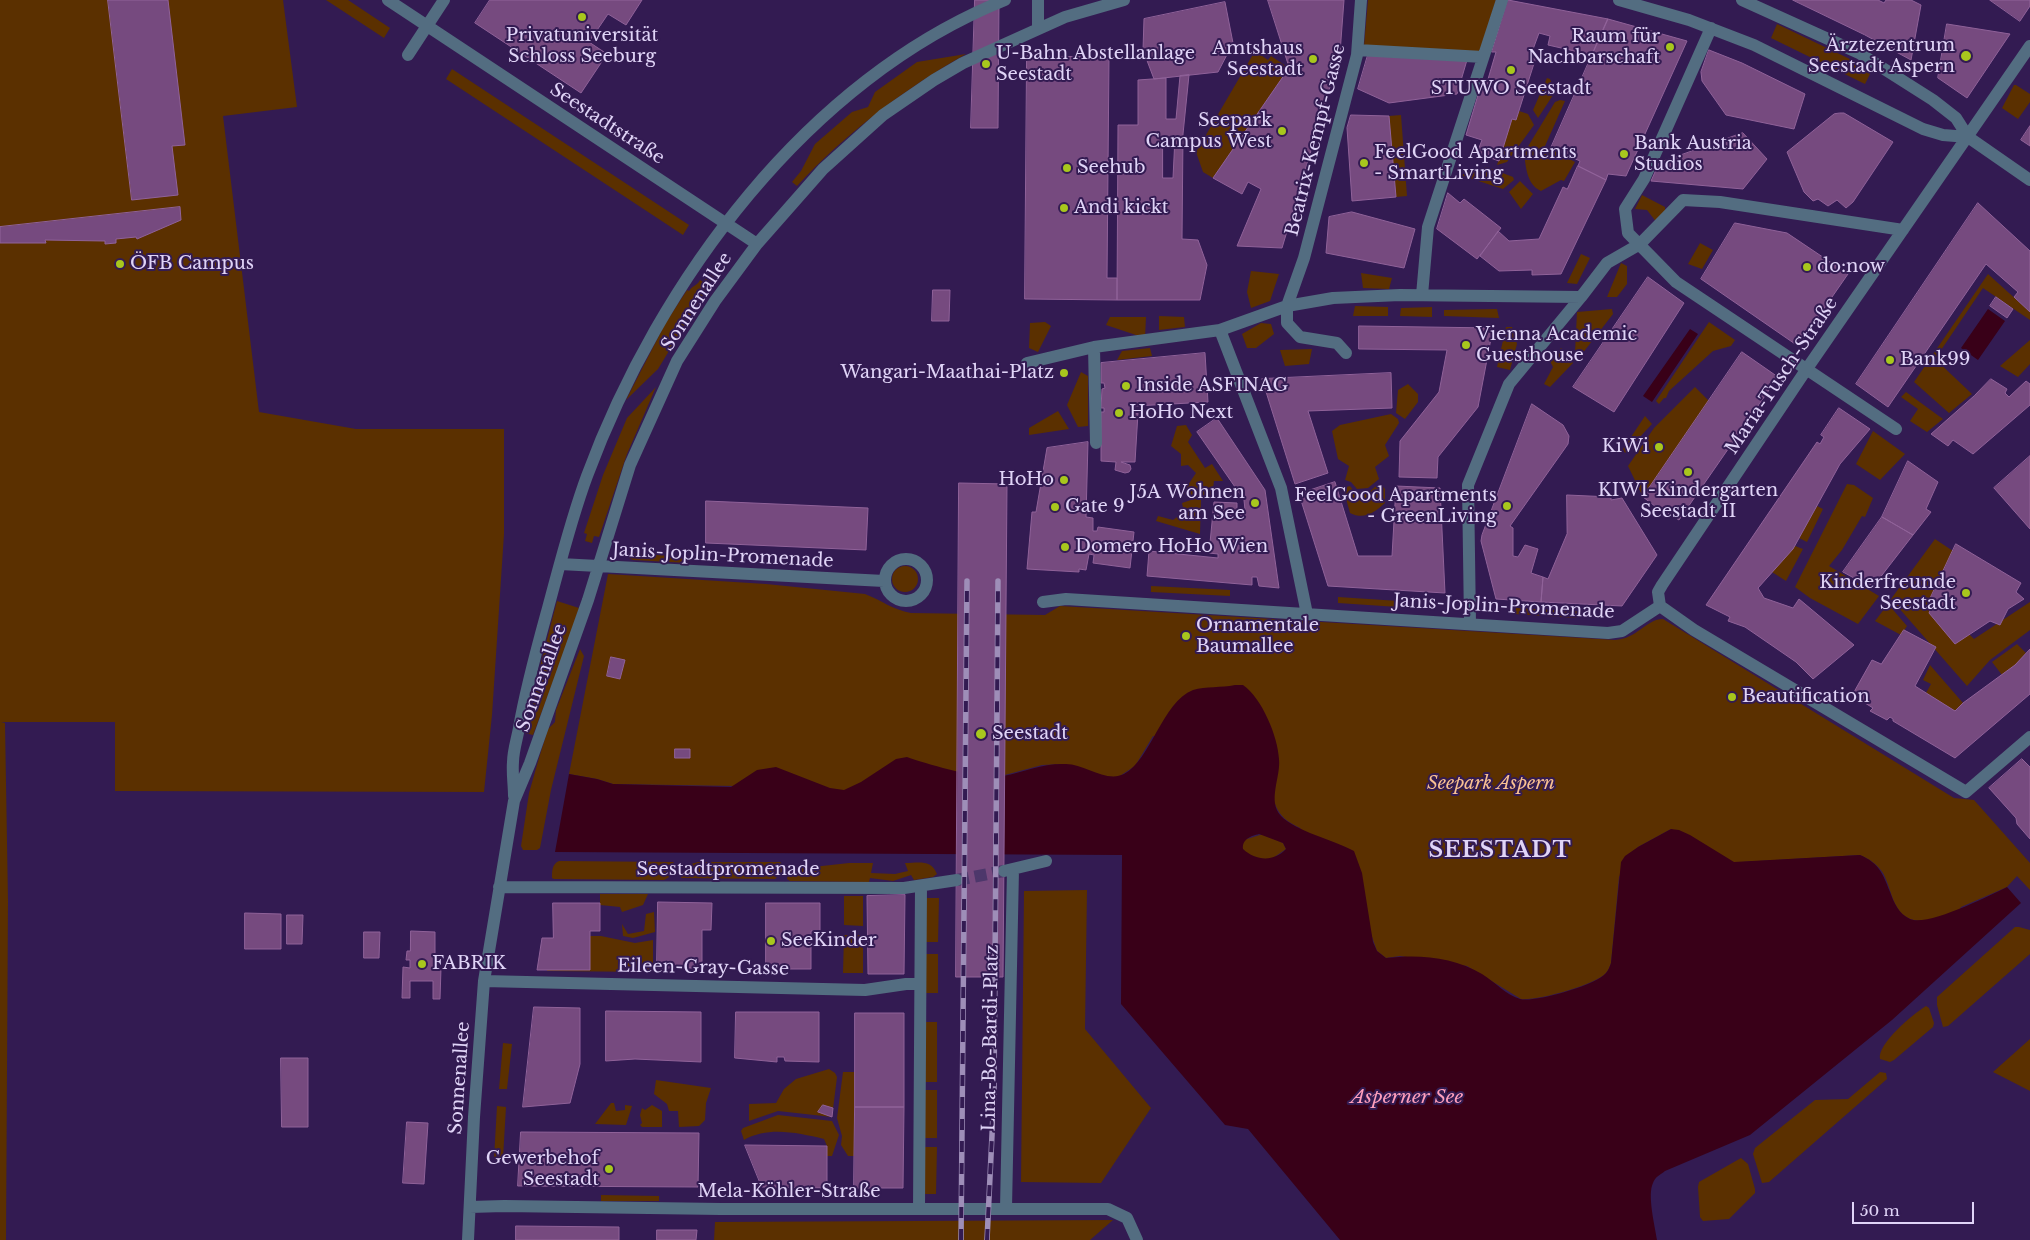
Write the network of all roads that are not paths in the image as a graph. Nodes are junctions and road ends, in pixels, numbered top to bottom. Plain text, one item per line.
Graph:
1 (388, 0) edge
2 (444, 0) edge
3 (1005, 0) edge
4 (1038, 0) edge
5 (1124, 0) edge
6 (1361, 0) edge
7 (1502, 0) edge
8 (1619, 0) edge
9 (1742, 0) edge
10 (426, 26) junction
11 (1038, 27) junction
12 (1711, 28) junction
13 (2030, 46) edge
14 (1358, 50) junction
15 (408, 55) dead end
16 (1483, 57) junction
17 (1968, 137) junction
18 (2030, 180) edge
19 (726, 222) junction
20 (1903, 230) junction
21 (757, 244) junction
22 (1640, 244) junction
23 (1422, 295) junction
24 (1581, 297) junction
25 (1287, 306) junction
26 (1220, 330) junction
27 (1094, 347) junction
28 (1346, 353) dead end
29 (1027, 363) dead end
30 (1806, 370) junction
31 (1896, 430) dead end
32 (1096, 443) dead end
33 (560, 564) junction
34 (598, 567) junction
35 (884, 581) dead end
36 (1043, 602) dead end
37 (1660, 606) junction
38 (1307, 614) junction
39 (1470, 623) junction
40 (2030, 737) edge
41 (514, 801) junction
42 (1046, 861) dead end
43 (957, 880) tunnel mouth
44 (921, 886) junction
45 (499, 887) junction
46 (484, 981) junction
47 (920, 984) junction
48 (470, 1207) junction
49 (1006, 1208) junction
50 (919, 1209) junction
51 (468, 1240) edge
52 (1137, 1240) edge

1 - 10 street, Seestadtstraße
2 - 10 street
3 - 19 street, Sonnenallee
4 - 11 street
5 - 11 street, Sonnenallee
6 - 14 street, Beatrix-Kempf-Gasse
7 - 16 street
8 - 12 street
9 - 17 street
10 - 15 street
10 - 19 street, Seestadtstraße
11 - 21 street, Sonnenallee
12 - 17 street
12 - 22 street
13 - 17 street, Maria-Tusch-Straße
14 - 16 street
14 - 25 street, Beatrix-Kempf-Gasse
16 - 23 street
17 - 18 street
17 - 20 street, Maria-Tusch-Straße
19 - 21 street, Seestadtstraße
19 - 33 street, Sonnenallee
20 - 22 street
20 - 30 street, Maria-Tusch-Straße
21 - 34 street, Sonnenallee
22 - 24 street
22 - 30 street
23 - 24 street
23 - 25 street
24 - 39 street
25 - 26 street
25 - 28 street
26 - 27 street
26 - 38 street
27 - 29 street
27 - 32 street
30 - 31 street
30 - 37 street, Maria-Tusch-Straße
33 - 34 street, Janis-Joplin-Promenade
33 - 41 street, Sonnenallee
34 - 35 street, Janis-Joplin-Promenade
34 - 41 street, Sonnenallee
36 - 38 street, Janis-Joplin-Promenade
37 - 39 street, Janis-Joplin-Promenade
37 - 40 street
38 - 39 street, Janis-Joplin-Promenade
41 - 45 street, Sonnenallee
42 - 49 street, Lina-Bo-Bardi-Platz
43 - 44 street, Seestadtpromenade
44 - 45 street, Seestadtpromenade
44 - 47 street
45 - 46 street, Sonnenallee
46 - 47 street, Eileen-Gray-Gasse
46 - 48 street, Sonnenallee
47 - 50 street
48 - 50 street, Mela-Köhler-Straße
48 - 51 street, Sonnenallee
49 - 50 street, Mela-Köhler-Straße
49 - 52 street, Mela-Köhler-Straße

